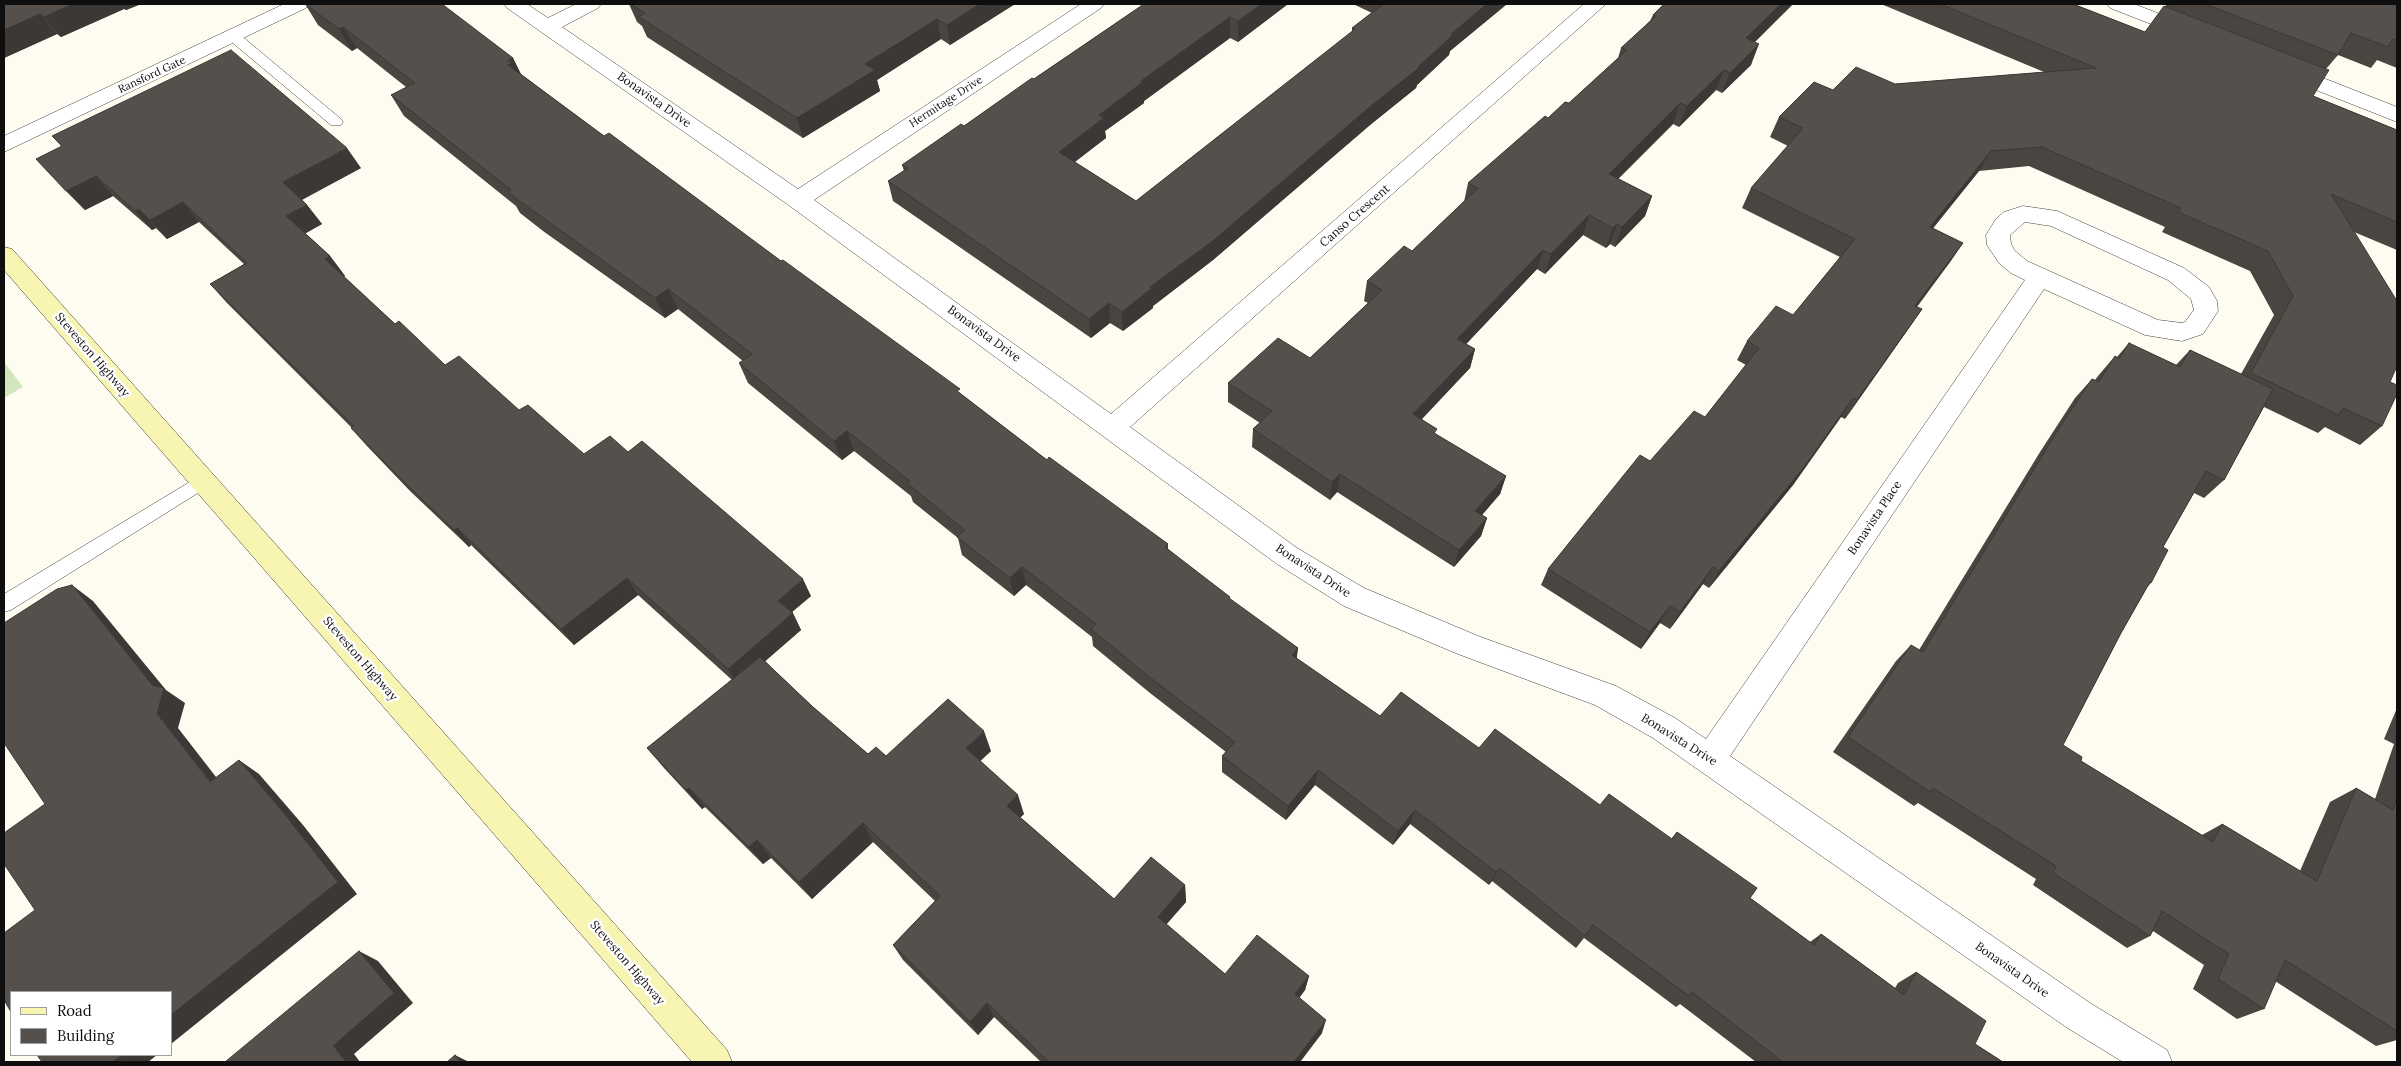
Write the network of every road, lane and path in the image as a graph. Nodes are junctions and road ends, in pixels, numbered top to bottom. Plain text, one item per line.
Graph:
1 (299, 4) edge
2 (514, 4) edge
3 (591, 4) edge
4 (1094, 4) edge
5 (1596, 4) edge
6 (2117, 4) edge
7 (547, 27) junction
8 (233, 36) junction
9 (2207, 40) edge
10 (2271, 65) edge
11 (2397, 115) edge
12 (336, 122) dead end
13 (4, 145) edge
14 (798, 200) junction
15 (4, 255) edge
16 (2040, 277) junction
17 (1113, 427) junction
18 (203, 481) junction
19 (4, 604) edge
20 (1710, 759) junction
21 (715, 1062) edge
22 (2155, 1062) edge

1 - 8 street, Ransford Gate
2 - 7 street, Bonavista Drive
3 - 7 street
4 - 14 street, Hermitage Drive
5 - 17 street, Canso Crescent
6 - 9 street
7 - 14 street, Bonavista Drive
8 - 12 lane
8 - 13 street, Ransford Gate
10 - 11 street
14 - 17 street, Bonavista Drive
15 - 18 main road, Steveston Highway
16 - 16 street
16 - 20 street, Bonavista Place
17 - 20 street, Bonavista Drive
18 - 19 lane
18 - 21 main road, Steveston Highway
20 - 22 street, Bonavista Drive

